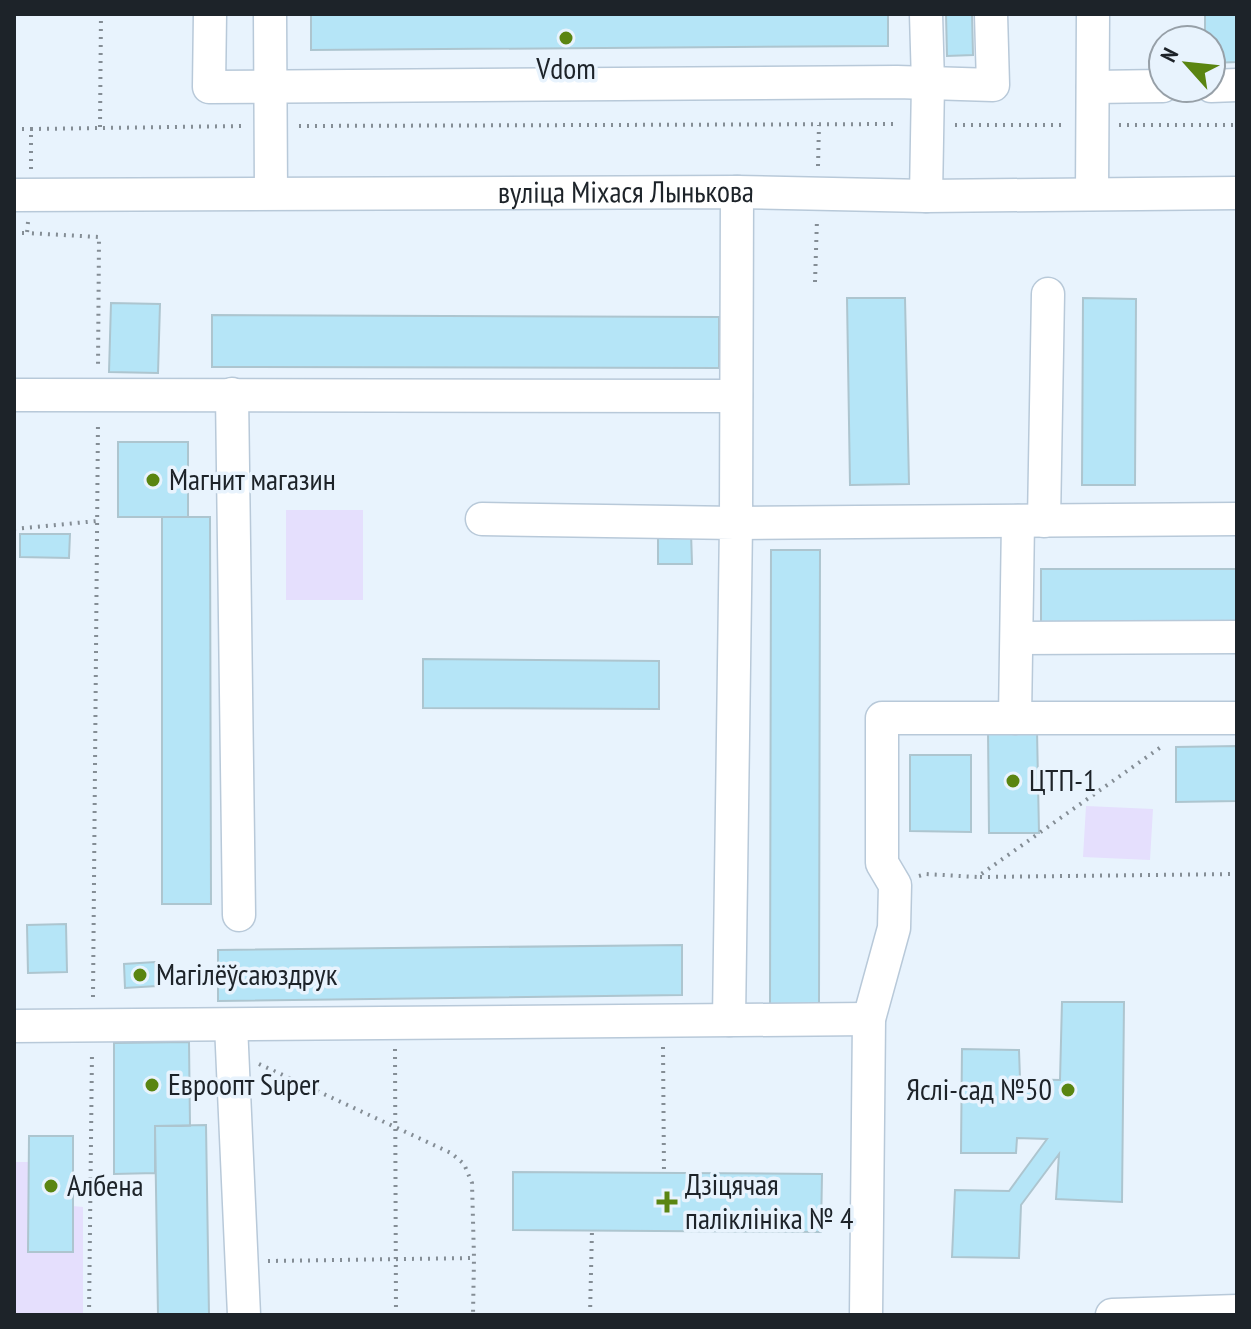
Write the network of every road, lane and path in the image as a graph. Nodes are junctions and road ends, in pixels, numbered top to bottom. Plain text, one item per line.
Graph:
1 (101, 14) edge
2 (210, 14) edge
3 (270, 14) edge
4 (926, 14) edge
5 (991, 14) edge
6 (1093, 14) edge
7 (928, 83) junction
8 (271, 86) junction
9 (1147, 86) edge
10 (1093, 87) junction
11 (927, 124) junction
12 (1093, 125) junction
13 (1237, 125) edge
14 (271, 126) junction
15 (100, 127) junction
16 (14, 129) edge
17 (31, 129) junction
18 (737, 192) junction
19 (271, 193) junction
20 (1237, 193) edge
21 (22, 194) edge
22 (1092, 194) junction
23 (926, 196) junction
24 (14, 233) edge
25 (27, 233) junction
26 (1048, 294) dead end
27 (98, 394) junction
28 (232, 394) junction
29 (14, 395) edge
30 (736, 396) junction
31 (482, 519) dead end
32 (1237, 519) edge
33 (97, 521) junction
34 (1031, 521) junction
35 (736, 523) junction
36 (14, 529) edge
37 (1237, 637) edge
38 (1017, 638) junction
39 (1015, 718) junction
40 (1237, 718) edge
41 (1164, 744) dead end
42 (1237, 874) edge
43 (977, 877) junction
44 (895, 885) junction
45 (239, 915) dead end
46 (869, 1019) junction
47 (729, 1020) junction
48 (663, 1021) junction
49 (395, 1023) junction
50 (14, 1026) edge
51 (92, 1026) junction
52 (232, 1038) junction
53 (395, 1127) junction
54 (664, 1173) dead end
55 (592, 1230) dead end
56 (474, 1258) junction
57 (395, 1259) junction
58 (242, 1262) junction
59 (1237, 1311) edge
60 (89, 1315) edge
61 (244, 1315) edge
62 (396, 1315) edge
63 (473, 1315) edge
64 (590, 1315) edge
65 (866, 1315) edge
66 (1112, 1315) edge

1 - 15 path
2 - 8 street
3 - 8 street
4 - 7 street
5 - 7 street
6 - 10 street
7 - 8 street
7 - 11 street
8 - 14 street
9 - 10 street
10 - 12 street
11 - 12 path
11 - 14 path
11 - 23 street
12 - 13 path
12 - 22 street
14 - 15 path
14 - 19 street
15 - 17 path
16 - 17 path
17 - 21 path
18 - 19 street, вуліца Міхася Лынькова
18 - 23 street, вуліца Міхася Лынькова
18 - 30 street
19 - 21 street, вуліца Міхася Лынькова
20 - 22 street, вуліца Міхася Лынькова
21 - 25 path
22 - 23 street, вуліца Міхася Лынькова
24 - 25 path
25 - 27 path
26 - 34 street
27 - 28 street
27 - 29 street
27 - 33 path
28 - 30 street
28 - 45 street
30 - 35 street
31 - 35 street
32 - 34 street
33 - 36 path
33 - 51 path
34 - 35 street
34 - 38 street
35 - 47 street
37 - 38 street
38 - 39 street
39 - 40 street
39 - 44 street
41 - 43 path
42 - 43 path
43 - 44 path
44 - 46 street
46 - 47 street
46 - 65 street
47 - 48 street
48 - 49 street
48 - 54 path
49 - 52 street
49 - 53 path
50 - 51 street
51 - 52 street
51 - 60 path
52 - 53 path
52 - 58 street
53 - 56 path
53 - 57 path
55 - 64 path
56 - 57 path
56 - 63 path
57 - 58 path
57 - 62 path
58 - 61 street
59 - 66 street

